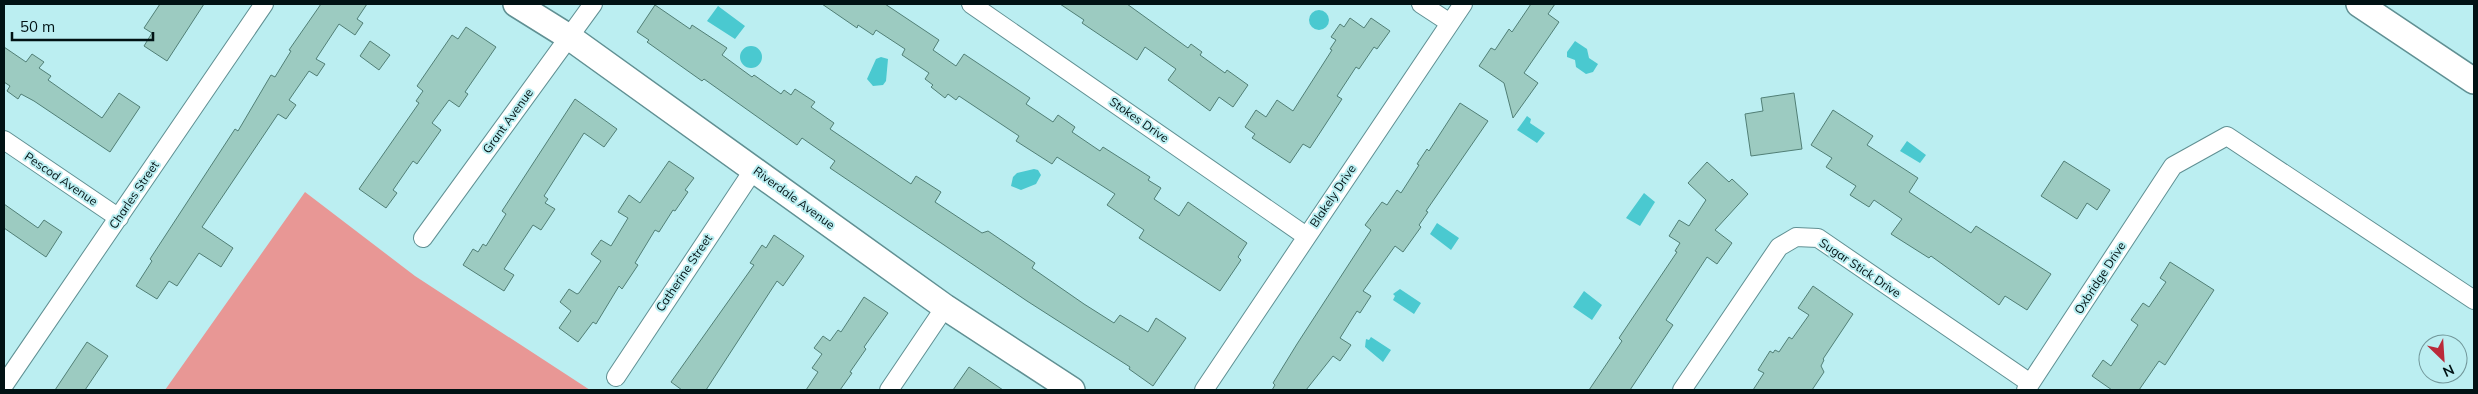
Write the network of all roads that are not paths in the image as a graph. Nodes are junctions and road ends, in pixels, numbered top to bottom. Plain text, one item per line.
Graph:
1 (264, 4) edge
2 (516, 4) edge
3 (593, 4) edge
4 (971, 4) edge
5 (1421, 4) edge
6 (1463, 4) edge
7 (2360, 4) edge
8 (1450, 23) junction
9 (569, 37) junction
10 (2474, 81) edge
11 (4, 140) edge
12 (754, 169) junction
13 (119, 218) junction
14 (1306, 236) junction
15 (423, 238) dead end
16 (2474, 300) edge
17 (945, 307) junction
18 (616, 377) dead end
19 (4, 385) edge
20 (2028, 386) edge
21 (889, 390) edge
22 (1072, 390) edge
23 (1204, 390) edge
24 (1682, 390) edge

1 - 13 street, Charles Street
2 - 9 street, Riverdale Avenue
3 - 9 street, Grant Avenue
4 - 14 street, Stokes Drive
5 - 8 street
6 - 8 street, Blakely Drive
7 - 10 street
8 - 14 street, Blakely Drive
9 - 12 street, Riverdale Avenue
9 - 15 street, Grant Avenue
11 - 13 street, Pescod Avenue
12 - 17 street, Riverdale Avenue
12 - 18 street, Catherine Street
13 - 19 street, Charles Street
14 - 23 street, Blakely Drive
16 - 20 street, Oxbridge Drive
17 - 21 street
17 - 22 street, Riverdale Avenue
20 - 24 street, Sugar Stick Drive

